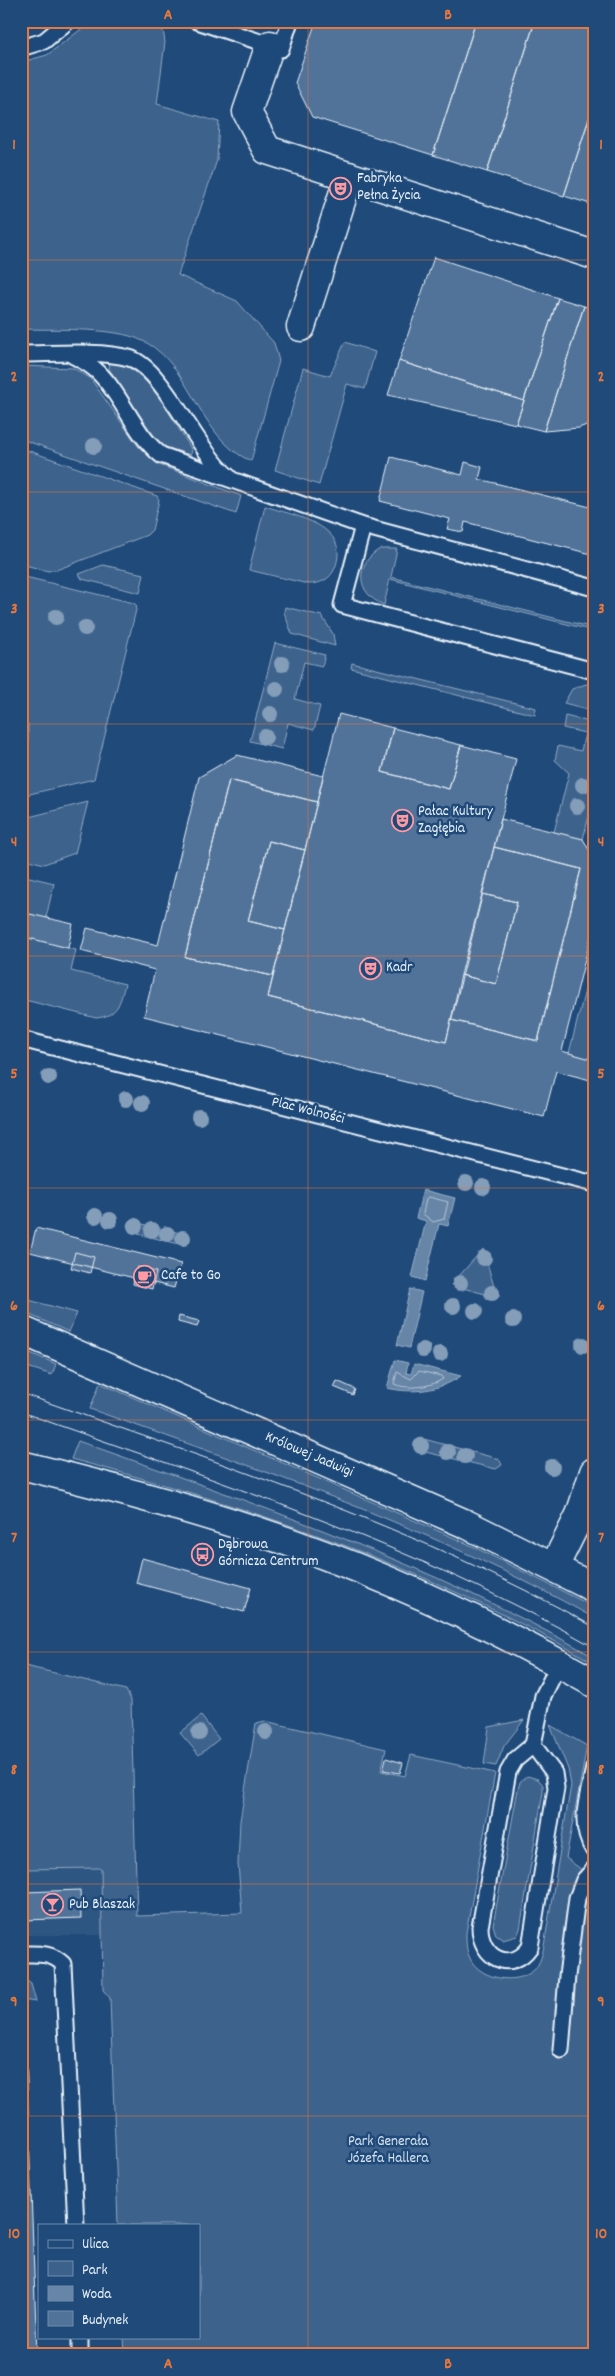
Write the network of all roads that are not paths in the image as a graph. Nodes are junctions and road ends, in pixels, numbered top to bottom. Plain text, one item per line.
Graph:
1 (68, 21) edge
2 (197, 21) edge
3 (290, 21) edge
4 (270, 46) junction
5 (21, 48) edge
6 (349, 176) junction
7 (594, 255) edge
8 (301, 327) dead end
9 (21, 354) edge
10 (72, 355) junction
11 (234, 481) junction
12 (363, 526) junction
13 (594, 588) edge
14 (594, 671) edge
15 (21, 1039) edge
16 (594, 1184) edge
17 (21, 1330) edge
18 (21, 1465) edge
19 (594, 1472) edge
20 (554, 1567) junction
21 (594, 1588) edge
22 (559, 1664) junction
23 (594, 1683) edge
24 (533, 1745) junction
25 (594, 1768) edge
26 (594, 1851) edge
27 (594, 1869) edge
28 (21, 1954) edge
29 (561, 2050) dead end
30 (76, 2224) edge
31 (80, 2338) edge
32 (80, 2355) edge

1 - 5 lane
2 - 4 lane
3 - 4 lane
4 - 6 main road
6 - 7 main road
6 - 8 main road
9 - 10 lane
10 - 11 lane
10 - 11 lane
11 - 12 lane
12 - 13 lane
12 - 14 lane
15 - 16 lane, Plac Wolności
17 - 20 main road, Królowej Jadwigi
18 - 22 main road
19 - 20 main road
20 - 21 main road, Królowej Jadwigi
22 - 23 main road
22 - 24 lane
24 - 24 lane
25 - 26 lane
27 - 29 lane
28 - 30 lane
31 - 32 lane

